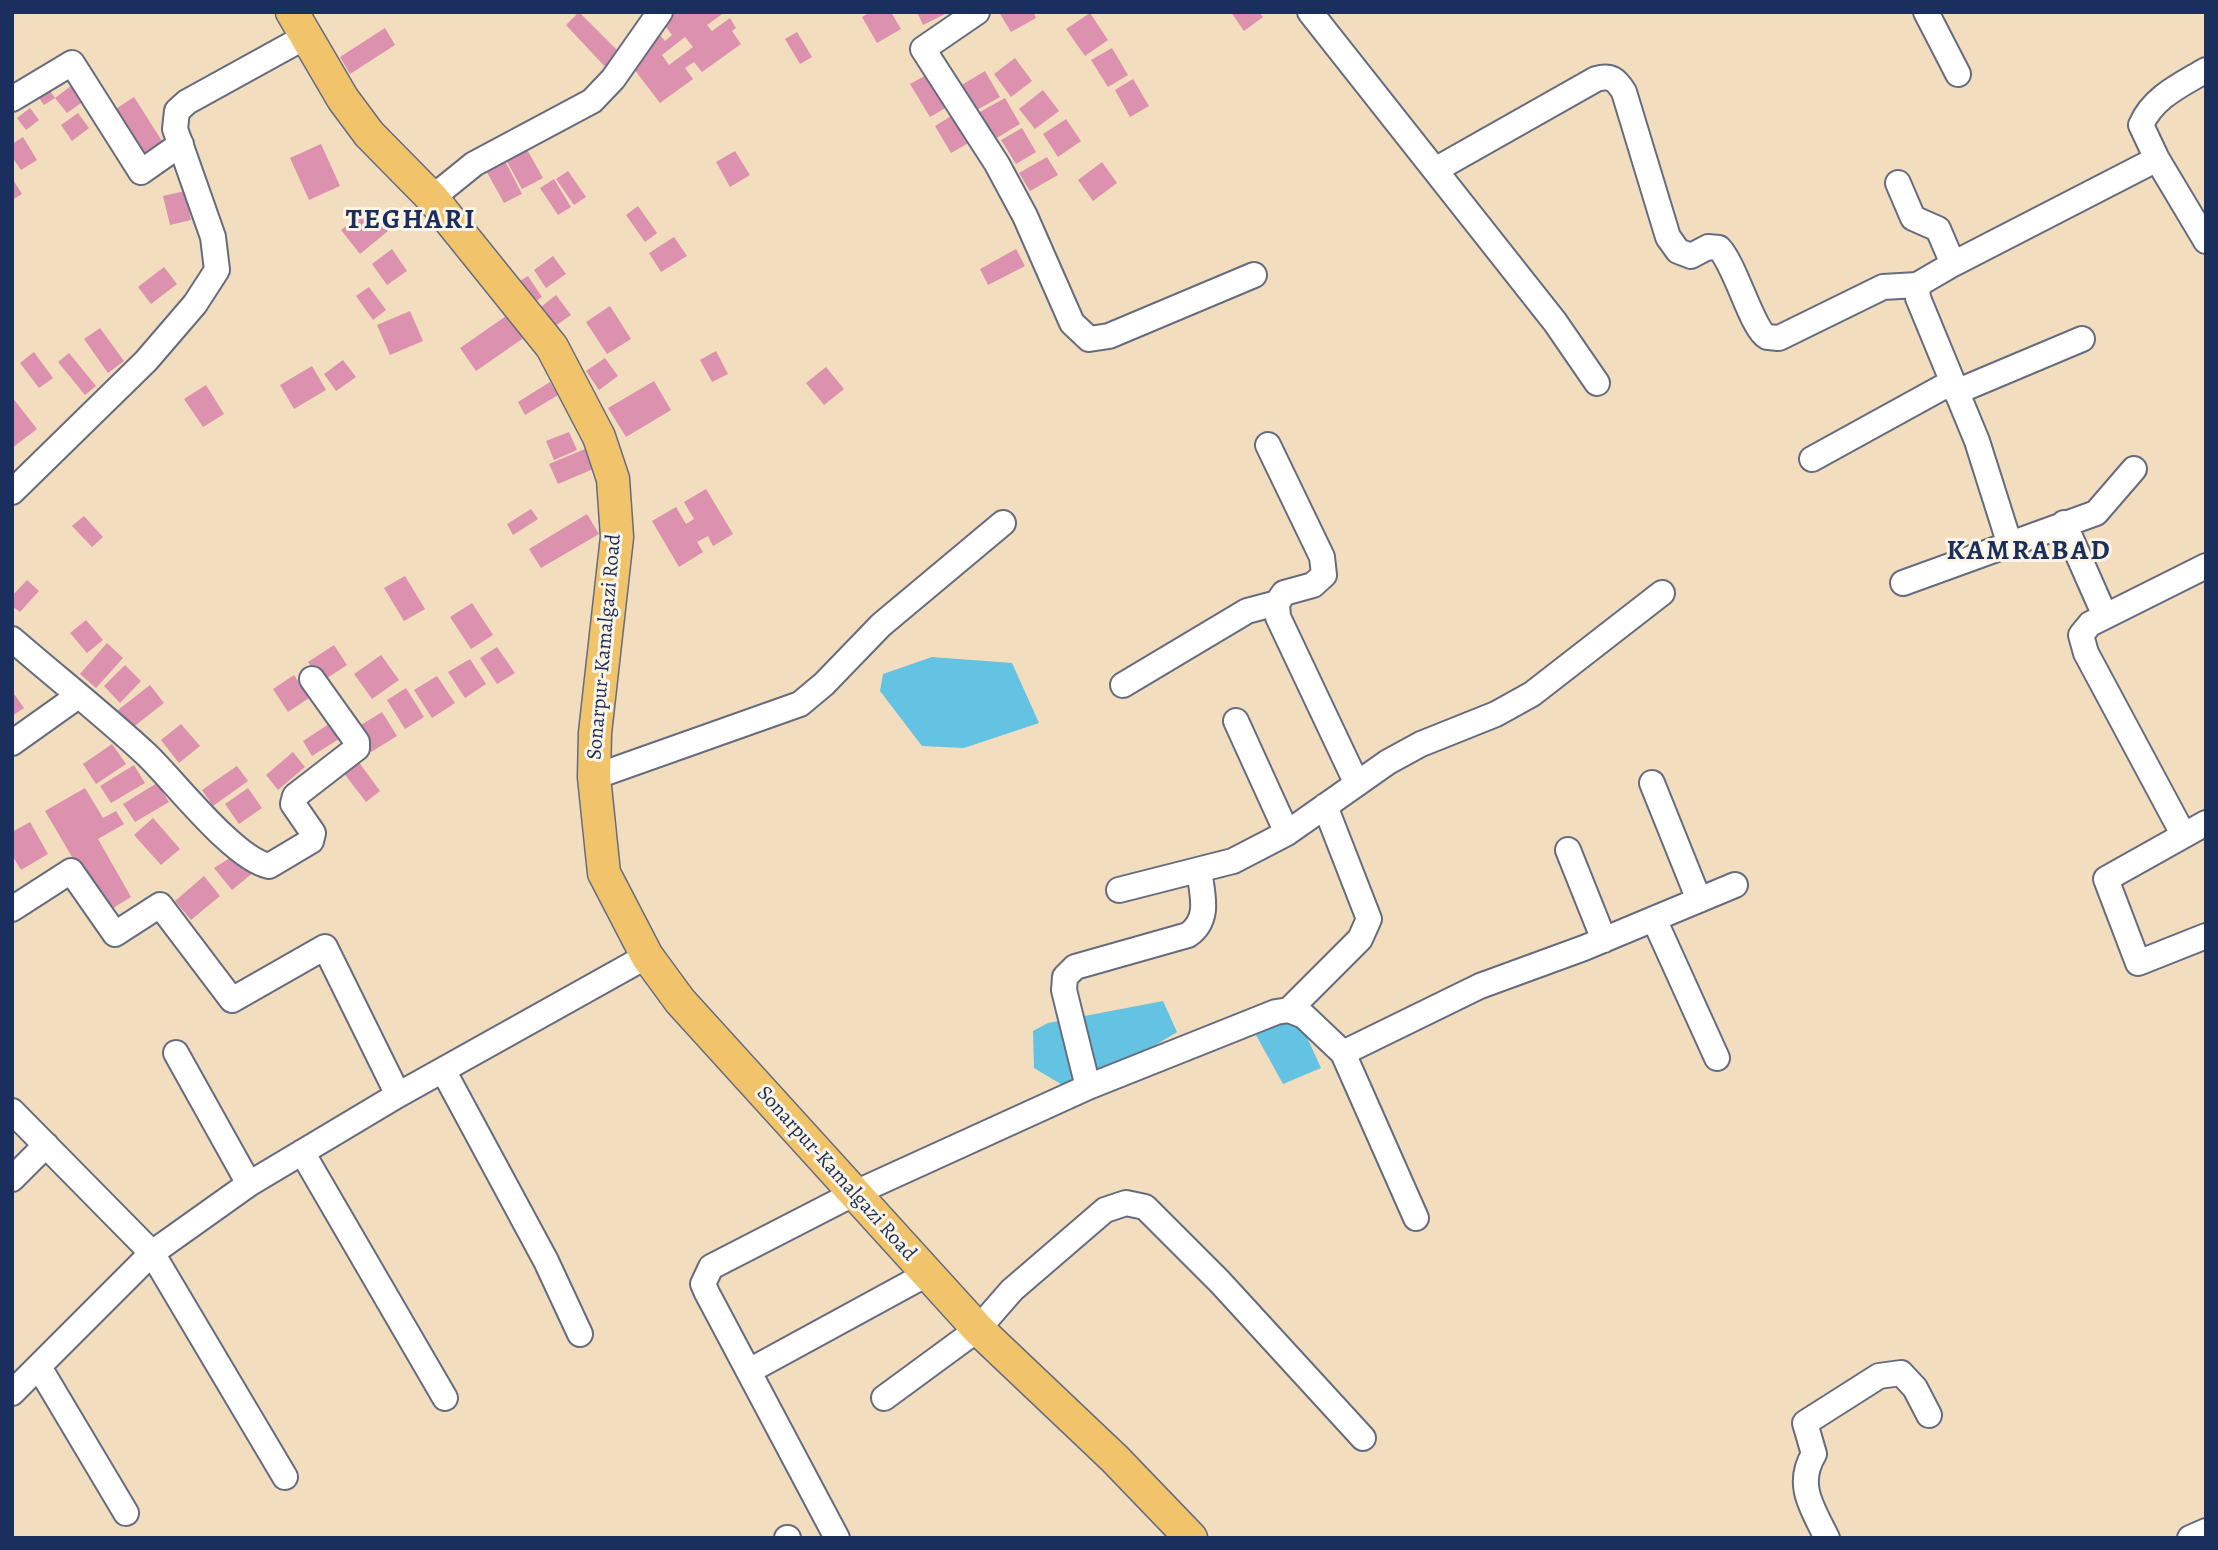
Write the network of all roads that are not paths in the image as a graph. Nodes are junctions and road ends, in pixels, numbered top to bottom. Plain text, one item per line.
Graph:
1 (660, 12) edge
2 (978, 12) edge
3 (1310, 12) edge
4 (1926, 12) edge
5 (299, 24) edge
6 (2206, 70) edge
7 (1958, 75) dead end
8 (12, 99) edge
9 (181, 144) junction
10 (2157, 159) junction
11 (1435, 170) junction
12 (1898, 183) dead end
13 (432, 198) junction
14 (2206, 241) edge
15 (1953, 264) junction
16 (1254, 275) dead end
17 (1917, 285) junction
18 (2082, 339) dead end
19 (1597, 383) dead end
20 (1954, 387) junction
21 (1268, 445) dead end
22 (1812, 459) dead end
23 (2134, 469) dead end
24 (12, 492) edge
25 (1003, 523) dead end
26 (2064, 523) junction
27 (2009, 542) junction
28 (2206, 566) edge
29 (1903, 583) dead end
30 (1662, 593) dead end
31 (1277, 603) junction
32 (2105, 616) junction
33 (12, 639) edge
34 (312, 679) dead end
35 (1123, 685) dead end
36 (78, 696) junction
37 (1236, 721) dead end
38 (12, 743) edge
39 (594, 777) junction
40 (1652, 783) dead end
41 (1357, 784) junction
42 (1325, 806) junction
43 (2206, 823) edge
44 (1287, 833) junction
45 (2183, 834) junction
46 (1568, 850) dead end
47 (1199, 870) junction
48 (1735, 885) dead end
49 (1119, 890) dead end
50 (1699, 900) junction
51 (12, 909) edge
52 (1654, 919) junction
53 (2206, 936) edge
54 (1604, 940) junction
55 (647, 956) junction
56 (1289, 1010) junction
57 (176, 1053) dead end
58 (1343, 1053) junction
59 (1717, 1058) dead end
60 (443, 1070) junction
61 (1088, 1087) junction
62 (398, 1095) junction
63 (12, 1111) edge
64 (46, 1145) junction
65 (302, 1152) junction
66 (12, 1179) edge
67 (249, 1184) junction
68 (853, 1194) junction
69 (1416, 1219) dead end
70 (152, 1253) junction
71 (926, 1273) junction
72 (978, 1329) junction
73 (580, 1334) dead end
74 (39, 1367) junction
75 (749, 1371) junction
76 (12, 1393) edge
77 (445, 1398) dead end
78 (884, 1398) dead end
79 (1929, 1415) dead end
80 (1363, 1438) dead end
81 (285, 1477) dead end
82 (126, 1513) dead end
83 (2206, 1531) edge
84 (837, 1538) edge
85 (1191, 1538) edge
86 (1827, 1538) edge
87 (2190, 1538) edge

1 - 13 street
2 - 16 street
3 - 11 street
4 - 7 street
5 - 9 street
5 - 13 main road, Sonarpur-Kamalgazi Road
6 - 10 street
8 - 9 street
9 - 24 street
10 - 14 street
10 - 15 street
11 - 17 street
11 - 19 street
12 - 15 street
13 - 39 main road, Sonarpur-Kamalgazi Road
15 - 17 street
17 - 20 street
18 - 20 street
20 - 22 street
20 - 27 street
21 - 31 street
23 - 26 street
25 - 39 street
26 - 27 street
26 - 32 street
27 - 29 street
28 - 32 street
30 - 41 street
31 - 35 street
31 - 41 street
32 - 45 street
33 - 36 street
34 - 36 street
36 - 38 street
37 - 44 street
39 - 55 main road, Sonarpur-Kamalgazi Road
40 - 50 street
41 - 42 street
42 - 44 street
42 - 56 street
43 - 45 street
44 - 47 street
45 - 53 street
46 - 54 street
47 - 49 street
47 - 61 street
48 - 50 street
50 - 52 street
51 - 62 street
52 - 54 street
52 - 59 street
54 - 58 street
55 - 60 street
55 - 68 main road, Sonarpur-Kamalgazi Road
56 - 58 street
56 - 61 street
57 - 67 street
58 - 69 street
60 - 62 street
60 - 73 street
61 - 68 street
62 - 65 street
63 - 64 street
64 - 66 street
64 - 70 street
65 - 67 street
65 - 77 street
67 - 70 street
68 - 71 main road, Sonarpur-Kamalgazi Road
68 - 75 street
70 - 74 street
70 - 81 street
71 - 72 main road, Sonarpur-Kamalgazi Road
71 - 75 street
72 - 78 street
72 - 80 street
72 - 85 main road, Sonarpur-Kamalgazi Road
74 - 76 street
74 - 82 street
75 - 84 street
79 - 86 street
83 - 87 street

